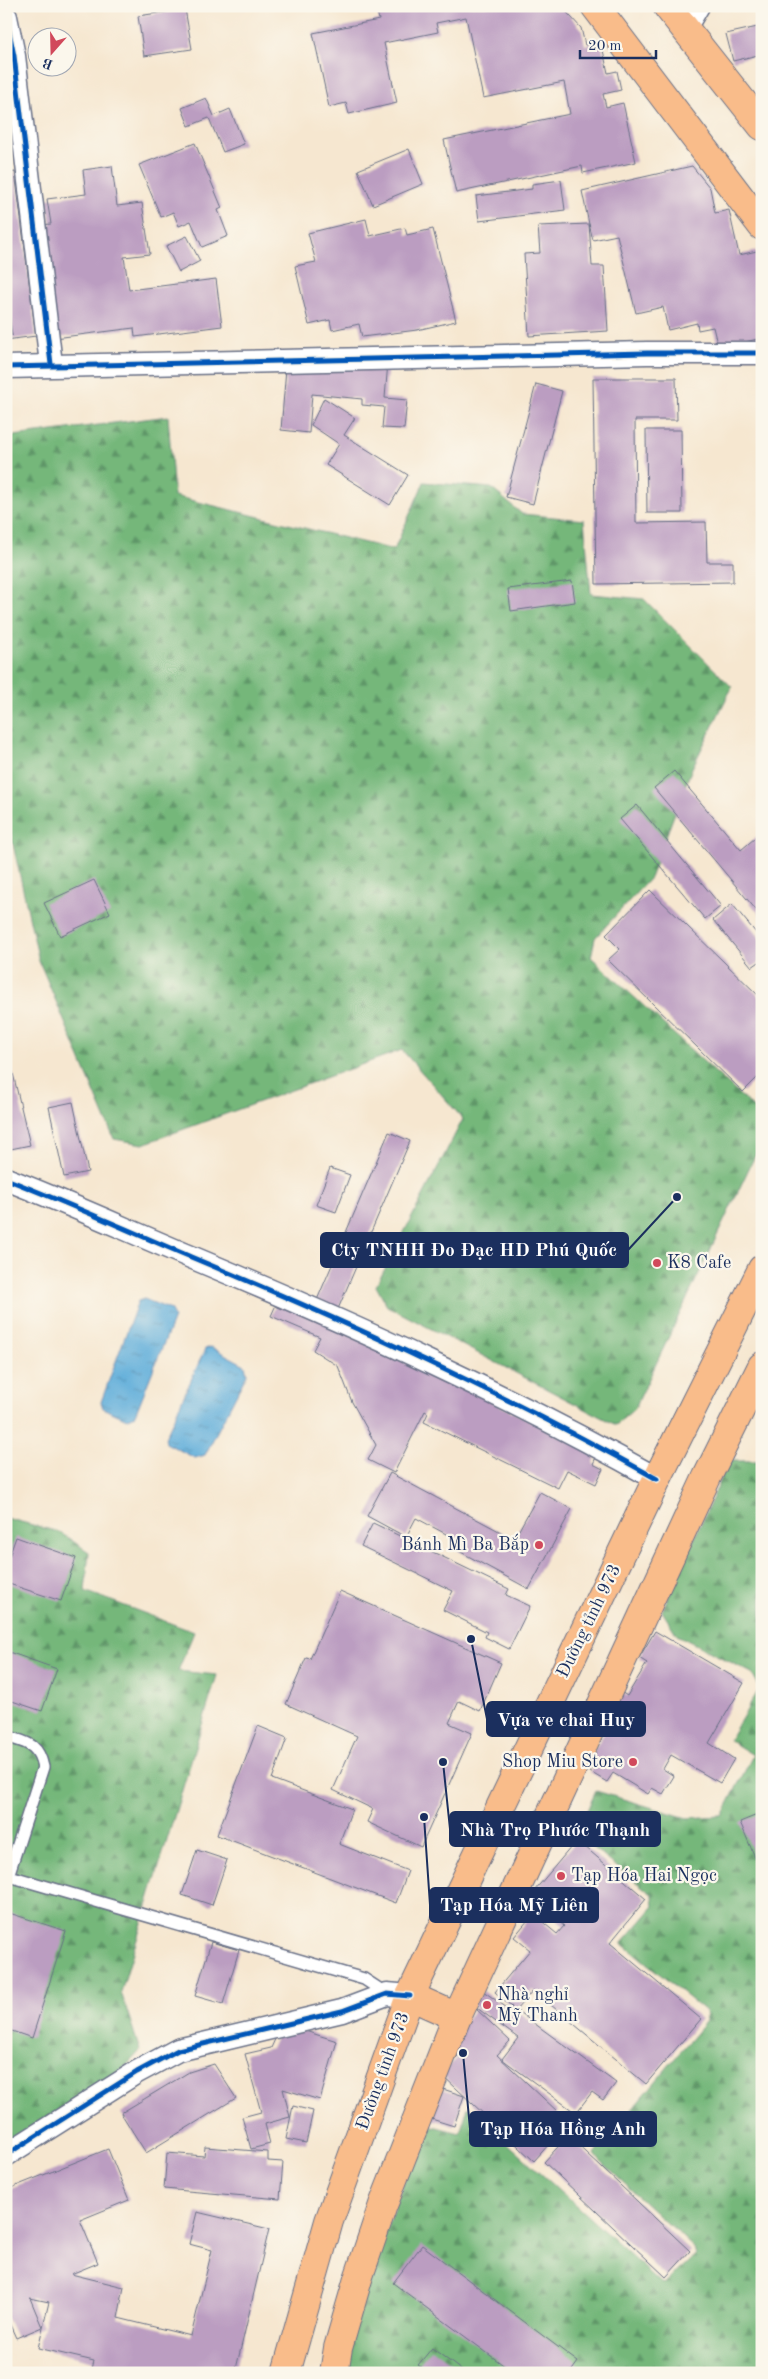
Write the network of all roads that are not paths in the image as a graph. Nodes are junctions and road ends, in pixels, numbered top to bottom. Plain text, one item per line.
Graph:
1 (595, 6) edge
2 (667, 6) edge
3 (6, 17) edge
4 (691, 17) edge
5 (762, 126) edge
6 (762, 226) edge
7 (762, 353) edge
8 (51, 364) junction
9 (6, 367) edge
10 (6, 1179) edge
11 (762, 1269) edge
12 (757, 1375) edge
13 (662, 1469) junction
14 (6, 1736) edge
15 (7, 1878) edge
16 (398, 1995) junction
17 (457, 2016) junction
18 (6, 2155) edge
19 (286, 2373) edge
20 (334, 2373) edge

1 - 6 main road
2 - 4 main road
3 - 8 street
4 - 5 main road
7 - 8 street
8 - 9 street
10 - 13 street
11 - 13 main road, Đường tỉnh 973
12 - 17 main road
13 - 16 main road, Đường tỉnh 973
14 - 15 lane
15 - 16 lane
16 - 17 main road
16 - 18 street
16 - 19 main road, Đường tỉnh 973
17 - 20 main road

